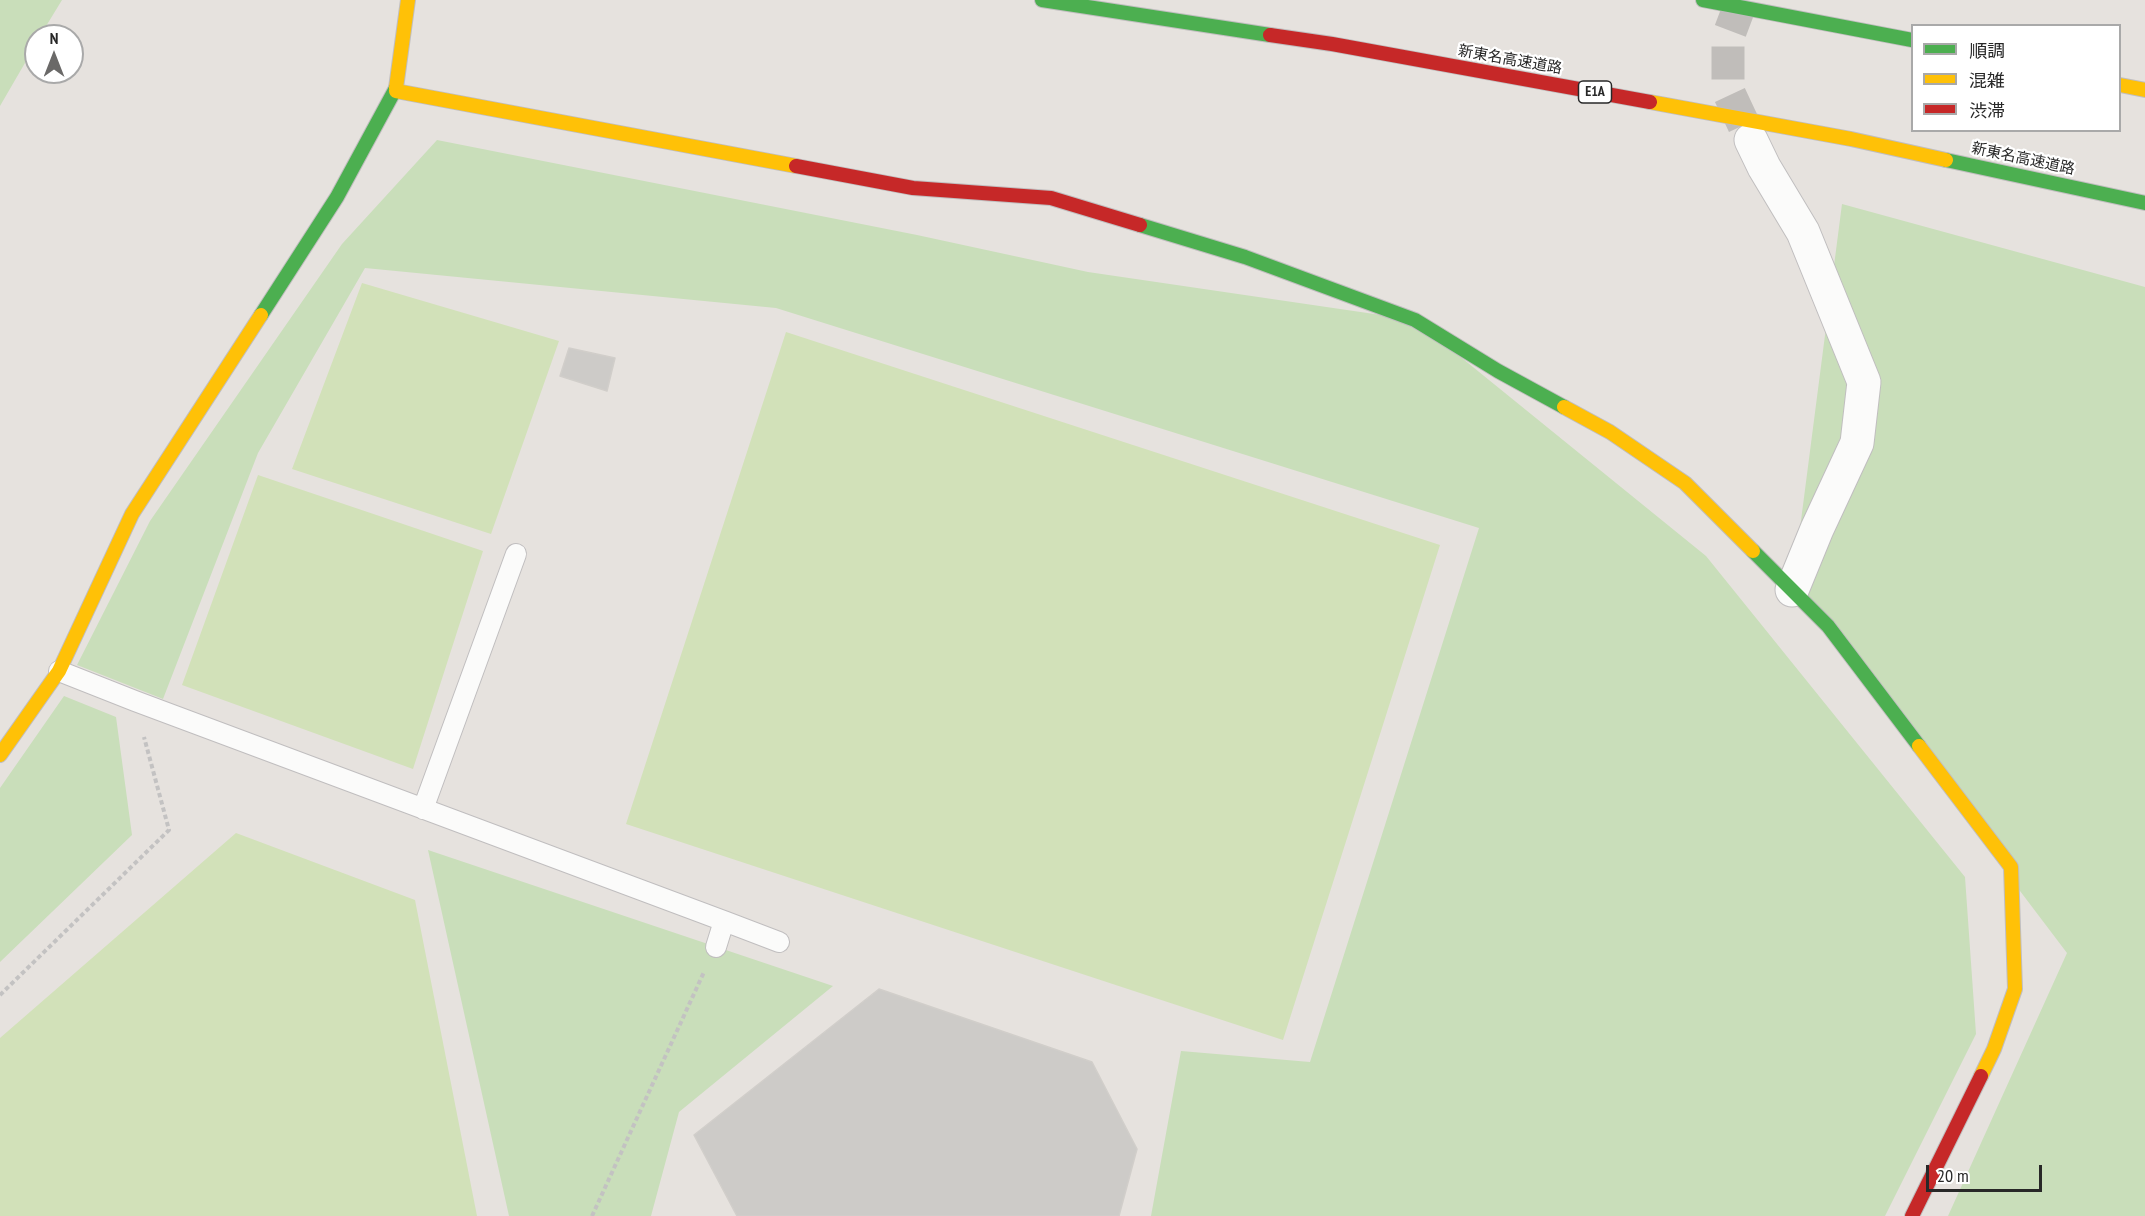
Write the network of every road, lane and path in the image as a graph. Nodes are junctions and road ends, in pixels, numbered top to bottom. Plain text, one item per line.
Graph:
1 (408, 0) edge
2 (1042, 0) edge
3 (1703, 0) edge
4 (1911, 40) edge
5 (2121, 85) edge
6 (2145, 90) edge
7 (396, 92) junction
8 (1751, 140) tunnel mouth
9 (2145, 202) edge
10 (516, 554) dead end
11 (1792, 590) junction
12 (59, 671) junction
13 (135, 701) junction
14 (0, 755) edge
15 (423, 809) junction
16 (724, 921) junction
17 (779, 942) dead end
18 (716, 947) joint
19 (0, 995) edge
20 (592, 1216) edge
21 (1912, 1216) edge

1 - 7 main road
2 - 9 main road, 新東名高速道路 / E1A
3 - 4 main road
5 - 6 main road
7 - 11 main road
7 - 12 main road
8 - 11 street
10 - 15 lane
11 - 21 main road
12 - 13 lane
12 - 14 main road
13 - 15 lane
13 - 19 path
15 - 16 lane
16 - 17 lane
16 - 18 lane
18 - 20 path

